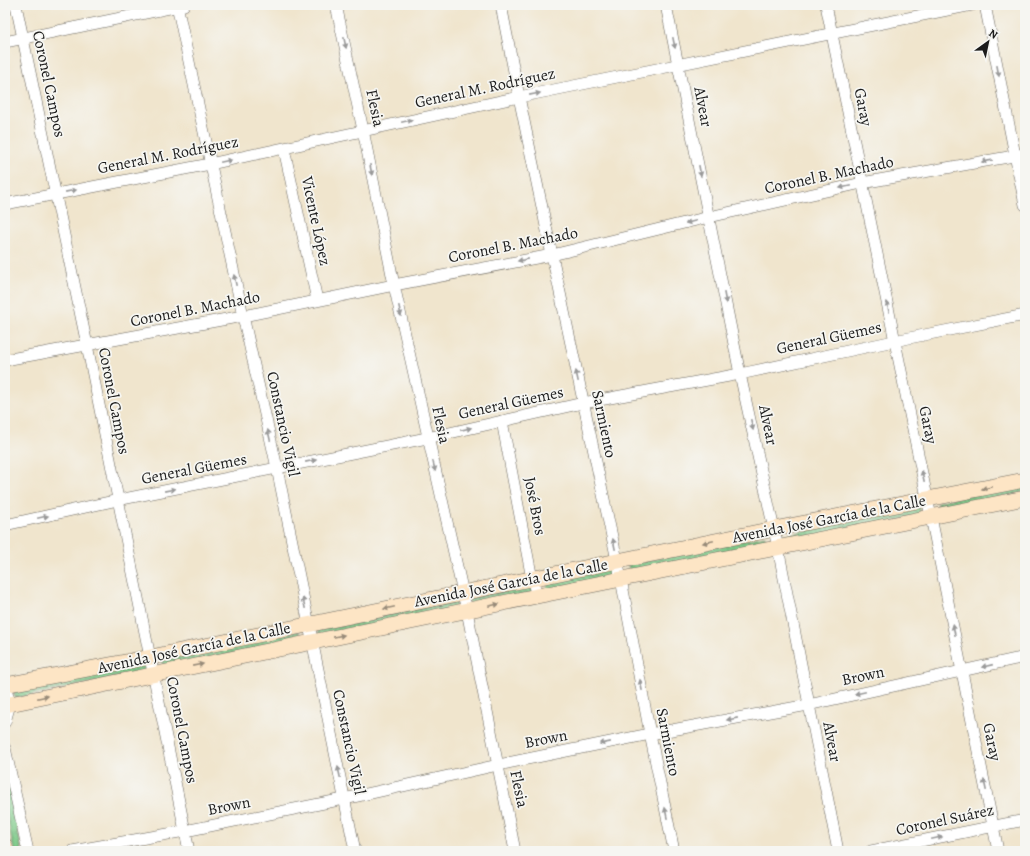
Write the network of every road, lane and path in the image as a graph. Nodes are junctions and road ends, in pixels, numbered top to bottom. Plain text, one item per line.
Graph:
1 (16, 5) edge
2 (336, 5) edge
3 (501, 5) edge
4 (666, 5) edge
5 (826, 5) edge
6 (972, 5) edge
7 (985, 5) edge
8 (180, 6) edge
9 (832, 32) junction
10 (23, 39) junction
11 (5, 42) edge
12 (678, 64) junction
13 (519, 97) junction
14 (364, 130) junction
15 (284, 148) junction
16 (1020, 155) edge
17 (210, 164) junction
18 (862, 183) junction
19 (55, 194) junction
20 (5, 204) edge
21 (1025, 205) edge
22 (709, 217) junction
23 (552, 255) junction
24 (394, 285) junction
25 (317, 300) junction
26 (1025, 315) edge
27 (243, 316) junction
28 (894, 341) junction
29 (87, 345) junction
30 (5, 360) edge
31 (740, 374) junction
32 (583, 403) junction
33 (502, 421) junction
34 (427, 438) junction
35 (277, 468) junction
36 (1025, 480) edge
37 (1025, 498) edge
38 (118, 500) junction
39 (928, 500) junction
40 (931, 517) junction
41 (5, 525) edge
42 (774, 529) junction
43 (778, 548) junction
44 (618, 561) junction
45 (532, 579) junction
46 (621, 579) junction
47 (462, 593) junction
48 (537, 596) junction
49 (467, 611) junction
50 (309, 624) junction
51 (312, 642) junction
52 (150, 657) junction
53 (1025, 657) edge
54 (962, 672) junction
55 (154, 674) junction
56 (5, 685) edge
57 (7, 705) edge
58 (808, 705) junction
59 (5, 722) edge
60 (650, 734) junction
61 (5, 748) edge
62 (498, 765) junction
63 (344, 799) junction
64 (1025, 820) edge
65 (993, 826) junction
66 (185, 831) junction
67 (5, 846) edge
68 (6, 851) edge
69 (28, 851) edge
70 (72, 851) edge
71 (189, 851) edge
72 (355, 851) edge
73 (516, 851) edge
74 (674, 851) edge
75 (838, 851) edge
76 (871, 851) edge
77 (998, 851) edge

1 - 10 street, Coronel Campos
2 -> 14 street, Flesia
3 - 13 street, Sarmiento
4 -> 12 street, Alvear
5 - 9 street, Garay
6 - 9 street, General M. Rodríguez
7 -> 16 street
8 - 10 street
8 - 17 street, Constancio Vigil
9 - 12 street, General M. Rodríguez
9 - 18 street, Garay
10 - 11 street
10 - 19 street, Coronel Campos
13 -> 12 street, General M. Rodríguez
12 -> 22 street, Alvear
14 -> 13 street, General M. Rodríguez
13 - 23 street, Sarmiento
14 - 15 street, General M. Rodríguez
14 -> 24 street, Flesia
17 -> 15 street, General M. Rodríguez
15 - 25 street, Vicente López
16 -> 18 street, Coronel B. Machado
16 - 21 street
19 -> 17 street, General M. Rodríguez
27 -> 17 street, Constancio Vigil
18 -> 22 street, Coronel B. Machado
28 -> 18 street, Garay
19 - 20 street, General M. Rodríguez
19 - 29 street, Coronel Campos
22 -> 23 street, Coronel B. Machado
22 -> 31 street, Alvear
23 -> 24 street, Coronel B. Machado
32 -> 23 street, Sarmiento
24 - 25 street, Coronel B. Machado
24 -> 34 street, Flesia
25 - 27 street, Coronel B. Machado
26 - 28 street, General Güemes
27 - 29 street, Coronel B. Machado
35 -> 27 street, Constancio Vigil
28 - 31 street, General Güemes
39 -> 28 street, Garay
29 - 30 street, Coronel B. Machado
29 - 38 street, Coronel Campos
31 - 32 street, General Güemes
31 -> 42 street, Alvear
32 - 33 street, General Güemes
44 -> 32 street, Sarmiento
34 -> 33 street, General Güemes
33 - 45 street, José Bros
35 -> 34 street, General Güemes
34 -> 47 street, Flesia
38 -> 35 street, General Güemes
50 -> 35 street, Constancio Vigil
36 -> 39 main road, Avenida José García de la Calle
37 - 40 main road, Avenida José García de la Calle
41 -> 38 street, General Güemes
38 - 52 street, Coronel Campos
39 - 40 street, Garay
39 - 42 main road, Avenida José García de la Calle
40 - 43 main road, Avenida José García de la Calle
54 -> 40 street, Garay
42 - 43 street, Alvear
42 -> 44 main road, Avenida José García de la Calle
43 - 46 main road, Avenida José García de la Calle
43 - 58 street, Alvear
44 - 45 main road, Avenida José García de la Calle
44 - 46 street, Sarmiento
45 - 47 main road, Avenida José García de la Calle
45 - 48 street, José Bros
46 - 48 main road, Avenida José García de la Calle
60 -> 46 street, Sarmiento
47 - 49 street, Flesia
47 -> 50 main road, Avenida José García de la Calle
49 -> 48 main road, Avenida José García de la Calle
51 -> 49 main road, Avenida José García de la Calle
49 - 62 street, Flesia
50 - 51 street, Constancio Vigil
50 - 52 main road, Avenida José García de la Calle
55 -> 51 main road, Avenida José García de la Calle
63 -> 51 street, Constancio Vigil
52 - 55 street, Coronel Campos
52 - 56 main road, Avenida José García de la Calle
53 -> 54 street, Brown
54 -> 58 street, Brown
65 -> 54 street, Garay
57 -> 55 main road, Avenida José García de la Calle
55 - 66 street, Coronel Campos
56 - 57 street
57 - 59 street
58 -> 60 street, Brown
58 - 75 street, Alvear
60 -> 62 street, Brown
74 -> 60 street, Sarmiento
61 - 69 street
62 - 63 street, Brown
62 - 73 street, Flesia
63 - 66 street, Brown
63 - 72 street, Constancio Vigil
64 - 65 street, Coronel Suárez
76 -> 65 street, Coronel Suárez
65 - 77 street, Garay
66 - 70 street, Brown
66 - 71 street, Coronel Campos
67 - 68 main road

